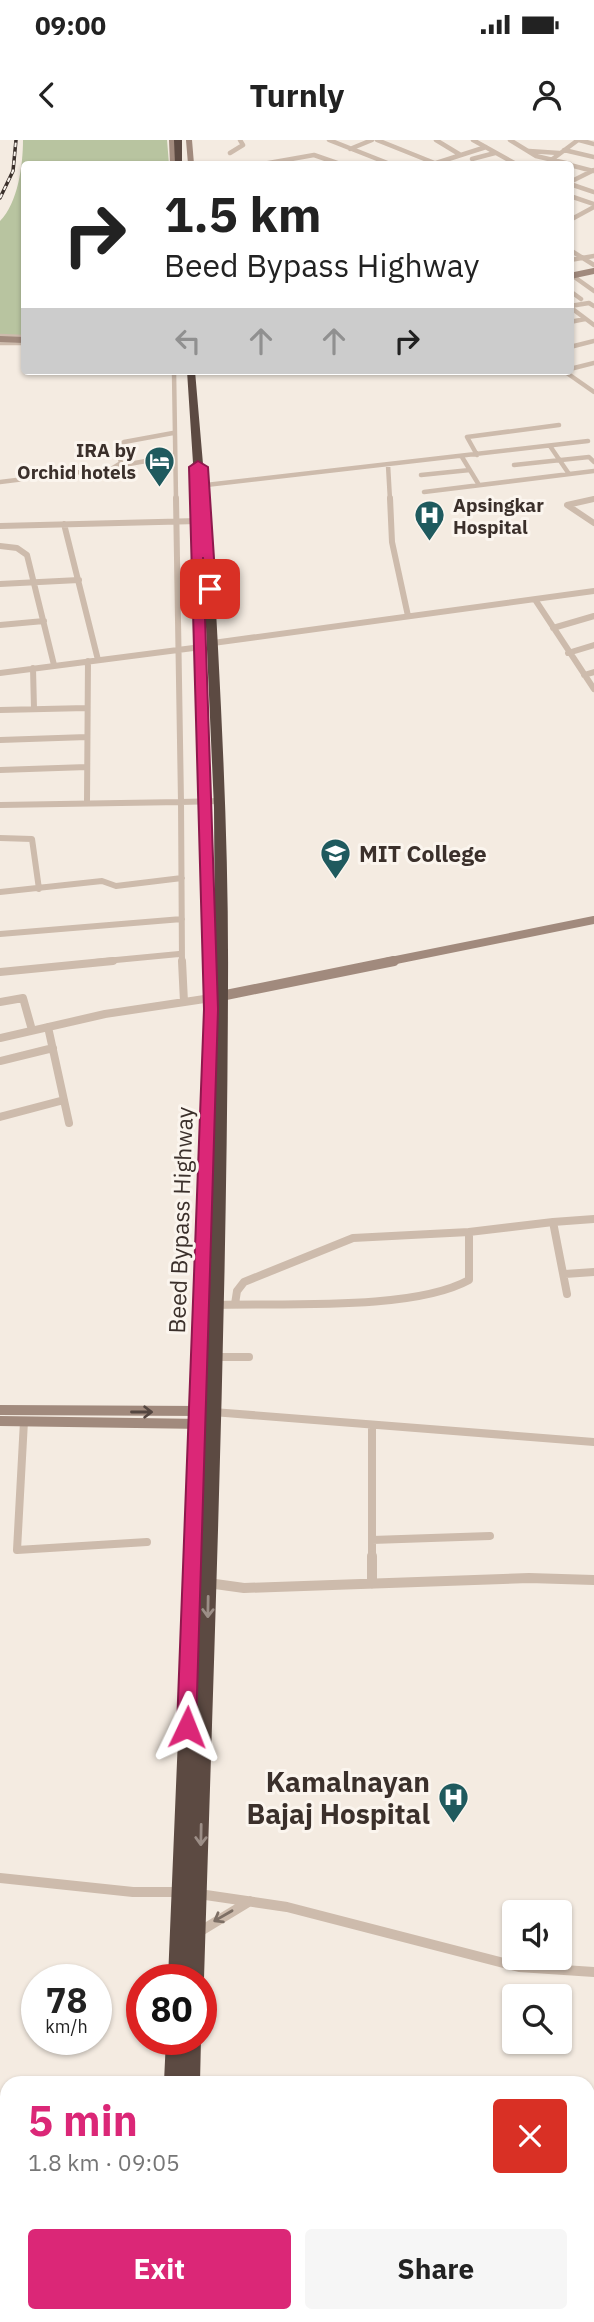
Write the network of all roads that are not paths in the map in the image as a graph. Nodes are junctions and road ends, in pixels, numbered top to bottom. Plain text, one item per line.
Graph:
1 (172, 140) edge
2 (178, 140) edge
3 (187, 140) edge
4 (240, 140) edge
5 (329, 140) edge
6 (375, 140) edge
7 (436, 140) edge
8 (473, 140) edge
9 (510, 140) edge
10 (578, 140) edge
11 (594, 144) edge
12 (485, 147) junction
13 (351, 149) junction
14 (526, 151) junction
15 (561, 151) junction
16 (230, 153) dead end
17 (495, 153) junction
18 (459, 154) junction
19 (594, 157) edge
20 (472, 159) dead end
21 (552, 160) junction
22 (173, 161) edge
23 (179, 161) edge
24 (188, 161) edge
25 (280, 161) edge
26 (331, 161) edge
27 (382, 161) edge
28 (427, 161) edge
29 (442, 161) edge
30 (509, 161) edge
31 (556, 161) edge
32 (574, 166) edge
33 (593, 171) edge
34 (574, 181) edge
35 (574, 184) edge
36 (594, 192) edge
37 (574, 198) edge
38 (594, 206) edge
39 (574, 218) edge
40 (574, 252) edge
41 (594, 256) edge
42 (583, 258) junction
43 (574, 259) edge
44 (593, 271) edge
45 (574, 276) edge
46 (574, 278) edge
47 (574, 294) edge
48 (594, 294) edge
49 (581, 299) junction
50 (586, 303) junction
51 (574, 306) edge
52 (594, 306) edge
53 (574, 310) edge
54 (586, 319) junction
55 (574, 322) edge
56 (594, 325) edge
57 (0, 340) edge
58 (21, 340) edge
59 (594, 341) edge
60 (574, 346) edge
61 (594, 363) edge
62 (574, 368) edge
63 (174, 375) edge
64 (191, 375) edge
65 (570, 375) edge
66 (593, 390) edge
67 (559, 425) dead end
68 (173, 433) junction
69 (550, 446) junction
70 (531, 449) junction
71 (518, 450) junction
72 (506, 452) junction
73 (477, 455) junction
74 (174, 456) junction
75 (462, 457) junction
76 (589, 457) junction
77 (561, 460) junction
78 (198, 461) junction
79 (540, 463) junction
80 (594, 463) edge
81 (526, 464) junction
82 (388, 465) junction
83 (118, 466) junction
84 (514, 466) junction
85 (470, 470) junction
86 (594, 471) edge
87 (569, 474) junction
88 (421, 475) dead end
89 (523, 480) junction
90 (0, 482) edge
91 (206, 485) junction
92 (479, 485) junction
93 (424, 492) dead end
94 (594, 499) edge
95 (177, 521) junction
96 (198, 521) junction
97 (594, 523) edge
98 (64, 524) junction
99 (0, 526) edge
100 (0, 546) edge
101 (79, 580) junction
102 (0, 584) edge
103 (36, 584) junction
104 (593, 593) edge
105 (536, 601) junction
106 (408, 617) junction
107 (594, 617) edge
108 (44, 621) junction
109 (0, 625) edge
110 (553, 628) junction
111 (207, 645) junction
112 (594, 645) edge
113 (178, 650) junction
114 (568, 653) junction
115 (98, 660) junction
116 (88, 661) junction
117 (54, 665) junction
118 (33, 668) junction
119 (594, 672) edge
120 (0, 673) edge
121 (584, 675) junction
122 (594, 689) edge
123 (87, 708) junction
124 (34, 709) junction
125 (0, 710) edge
126 (87, 737) junction
127 (0, 740) edge
128 (86, 767) junction
129 (0, 770) edge
130 (212, 801) junction
131 (181, 802) junction
132 (87, 803) junction
133 (0, 805) edge
134 (0, 838) edge
135 (182, 878) junction
136 (39, 889) junction
137 (0, 892) edge
138 (182, 919) junction
139 (594, 920) edge
140 (0, 934) edge
141 (179, 954) junction
142 (0, 972) edge
143 (216, 997) junction
144 (0, 1002) edge
145 (184, 1002) junction
146 (48, 1027) junction
147 (32, 1030) junction
148 (0, 1038) edge
149 (52, 1048) junction
150 (0, 1061) edge
151 (64, 1100) junction
152 (0, 1117) edge
153 (69, 1123) dead end
154 (594, 1219) edge
155 (553, 1222) junction
156 (469, 1232) junction
157 (594, 1272) edge
158 (565, 1274) junction
159 (567, 1294) dead end
160 (235, 1304) junction
161 (216, 1305) junction
162 (215, 1357) junction
163 (249, 1357) dead end
164 (0, 1410) edge
165 (209, 1417) junction
166 (0, 1421) edge
167 (24, 1421) junction
168 (372, 1425) junction
169 (594, 1442) edge
170 (490, 1536) dead end
171 (372, 1540) junction
172 (147, 1542) dead end
173 (594, 1580) edge
174 (208, 1583) junction
175 (372, 1584) junction
176 (0, 1878) edge
177 (180, 1892) junction
178 (199, 1894) junction
179 (250, 1901) junction
180 (197, 1933) junction
181 (178, 1964) edge
182 (196, 1964) edge
183 (594, 1972) edge
184 (174, 2055) edge
185 (192, 2055) edge
186 (173, 2076) edge
187 (191, 2076) edge

1 - 22 street
2 - 23 highway
3 - 24 highway
4 - 16 street
5 - 13 street
6 - 13 street
6 - 28 street
7 - 18 street
8 - 12 street
9 - 14 street
10 - 11 street
10 - 15 street
12 - 17 street
12 - 18 street
13 - 27 street
14 - 15 street
14 - 21 street
15 - 19 street
15 - 21 street
17 - 20 street
17 - 30 street
18 - 29 street
21 - 31 street
25 - 26 street
32 - 33 street
33 - 34 street
35 - 36 street
37 - 38 street
38 - 39 street
40 - 42 street
41 - 42 street
42 - 43 street
42 - 44 street
44 - 45 street
46 - 48 street
47 - 49 street
48 - 49 street
49 - 50 street
50 - 51 street
50 - 52 street
53 - 54 street
54 - 55 street
54 - 56 street
57 - 58 street
59 - 60 street
61 - 62 street
63 - 68 street
64 - 78 highway, Beed Bypass Highway
65 - 66 street
67 - 73 street
68 - 74 street
68 - 83 street
69 - 70 street
69 - 76 street
69 - 77 street
70 - 71 street
70 - 79 street
71 - 72 street
71 - 81 street
72 - 73 street
72 - 84 street
73 - 75 street
74 - 83 street
74 - 95 street
75 - 82 street
75 - 85 street
76 - 77 street
76 - 80 street
77 - 79 street
77 - 87 street
78 - 91 highway, Beed Bypass Highway
78 - 96 highway, Beed Bypass Highway
79 - 81 street
81 - 84 street
82 - 91 street
82 - 106 street
83 - 90 street
84 - 89 street
85 - 88 street
85 - 92 street
86 - 87 street
87 - 89 street
89 - 92 street
91 - 111 highway, Beed Bypass Highway
92 - 93 street
94 - 97 street
95 - 96 street
95 - 98 street
95 - 113 street
96 - 111 highway, Beed Bypass Highway
98 - 99 street
98 - 101 street
100 - 103 street
101 - 103 street
101 - 115 street
102 - 103 street
103 - 108 street
104 - 105 street
105 - 106 street
105 - 110 street
106 - 111 street
107 - 110 street
108 - 109 street
108 - 117 street
110 - 114 street
111 - 113 street
111 - 130 highway, Beed Bypass Highway
112 - 114 street
113 - 115 street
113 - 131 street
114 - 121 street
115 - 116 street
116 - 117 street
116 - 123 street
117 - 118 street
118 - 120 street
118 - 124 street
119 - 121 street
121 - 122 street
123 - 124 street
123 - 126 street
124 - 125 street
126 - 127 street
126 - 128 street
128 - 129 street
128 - 132 street
130 - 131 street
130 - 143 highway, Beed Bypass Highway
131 - 132 street
131 - 135 street
132 - 133 street
134 - 136 street
135 - 136 street
135 - 138 street
136 - 137 street
138 - 140 street
138 - 141 street
139 - 143 street
141 - 142 street
141 - 145 street
143 - 145 street
143 - 161 highway, Beed Bypass Highway
143 - 165 highway, Beed Bypass Highway
144 - 147 street
145 - 146 street
146 - 147 street
146 - 149 street
147 - 148 street
149 - 150 street
149 - 151 street
151 - 152 street
151 - 153 street
154 - 155 street
155 - 156 street
155 - 158 street
156 - 160 street
156 - 160 street
157 - 158 street
158 - 159 street
160 - 161 street
161 - 162 highway, Beed Bypass Highway
162 - 163 street
162 - 165 highway, Beed Bypass Highway
164 -> 165 street
165 - 167 street
165 - 168 street
165 - 174 highway, Beed Bypass Highway
165 - 177 highway, Beed Bypass Highway
166 - 167 street
167 - 172 street
168 - 169 street
168 - 171 street
170 - 171 street
171 - 175 street
173 - 175 street
174 - 175 street
174 -> 178 highway, Beed Bypass Highway
176 - 177 street
177 - 181 highway, Beed Bypass Highway
178 - 179 street
178 - 180 highway, Beed Bypass Highway
179 -> 180 street
179 - 183 street
180 - 182 highway, Beed Bypass Highway
184 - 186 highway
185 - 187 highway

